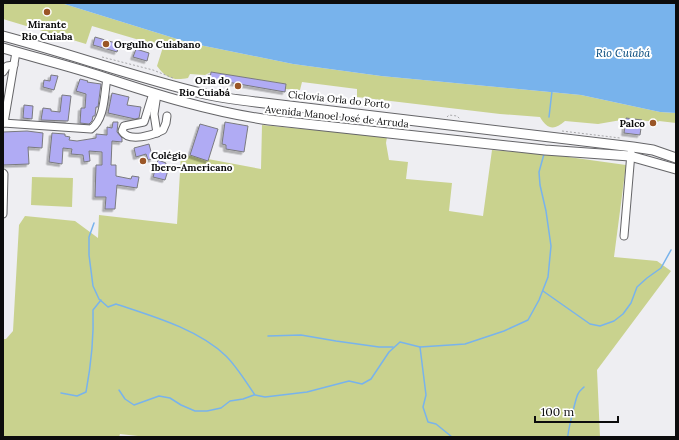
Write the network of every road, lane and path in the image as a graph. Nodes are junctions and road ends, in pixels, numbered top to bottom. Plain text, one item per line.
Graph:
1 (50, 31) dead end
2 (3, 36) edge
3 (44, 47) junction
4 (3, 48) edge
5 (16, 52) junction
6 (102, 57) dead end
7 (14, 65) junction
8 (3, 72) edge
9 (107, 78) junction
10 (176, 79) dead end
11 (155, 93) junction
12 (326, 110) junction
13 (167, 116) dead end
14 (444, 118) dead end
15 (4, 120) edge
16 (462, 120) dead end
17 (144, 122) junction
18 (325, 126) junction
19 (562, 131) dead end
20 (157, 133) junction
21 (147, 136) junction
22 (626, 139) dead end
23 (633, 147) junction
24 (630, 156) junction
25 (676, 158) edge
26 (676, 169) edge
27 (3, 173) edge
28 (3, 214) edge
29 (624, 236) dead end

1 - 3 path
2 - 3 main road, Avenida Manoel José de Arruda
3 - 12 main road, Avenida Manoel José de Arruda
4 - 5 main road, Avenida Manoel José de Arruda
5 - 7 street
5 - 9 main road, Avenida Manoel José de Arruda
6 - 10 path
7 - 8 street
7 - 15 street
9 - 11 main road, Avenida Manoel José de Arruda
9 - 15 street
11 - 17 street
11 - 18 main road, Avenida Manoel José de Arruda
11 - 20 street
12 - 18 main road
12 - 23 main road, Avenida Manoel José de Arruda
13 - 20 street
14 - 16 path
17 - 21 street
17 - 21 street
18 - 24 main road, Avenida Manoel José de Arruda
19 - 22 path
20 - 21 street
23 - 24 street
23 - 25 main road, Avenida Manoel José de Arruda
24 - 26 main road, Avenida Manoel José de Arruda
24 - 29 street
27 - 28 street

